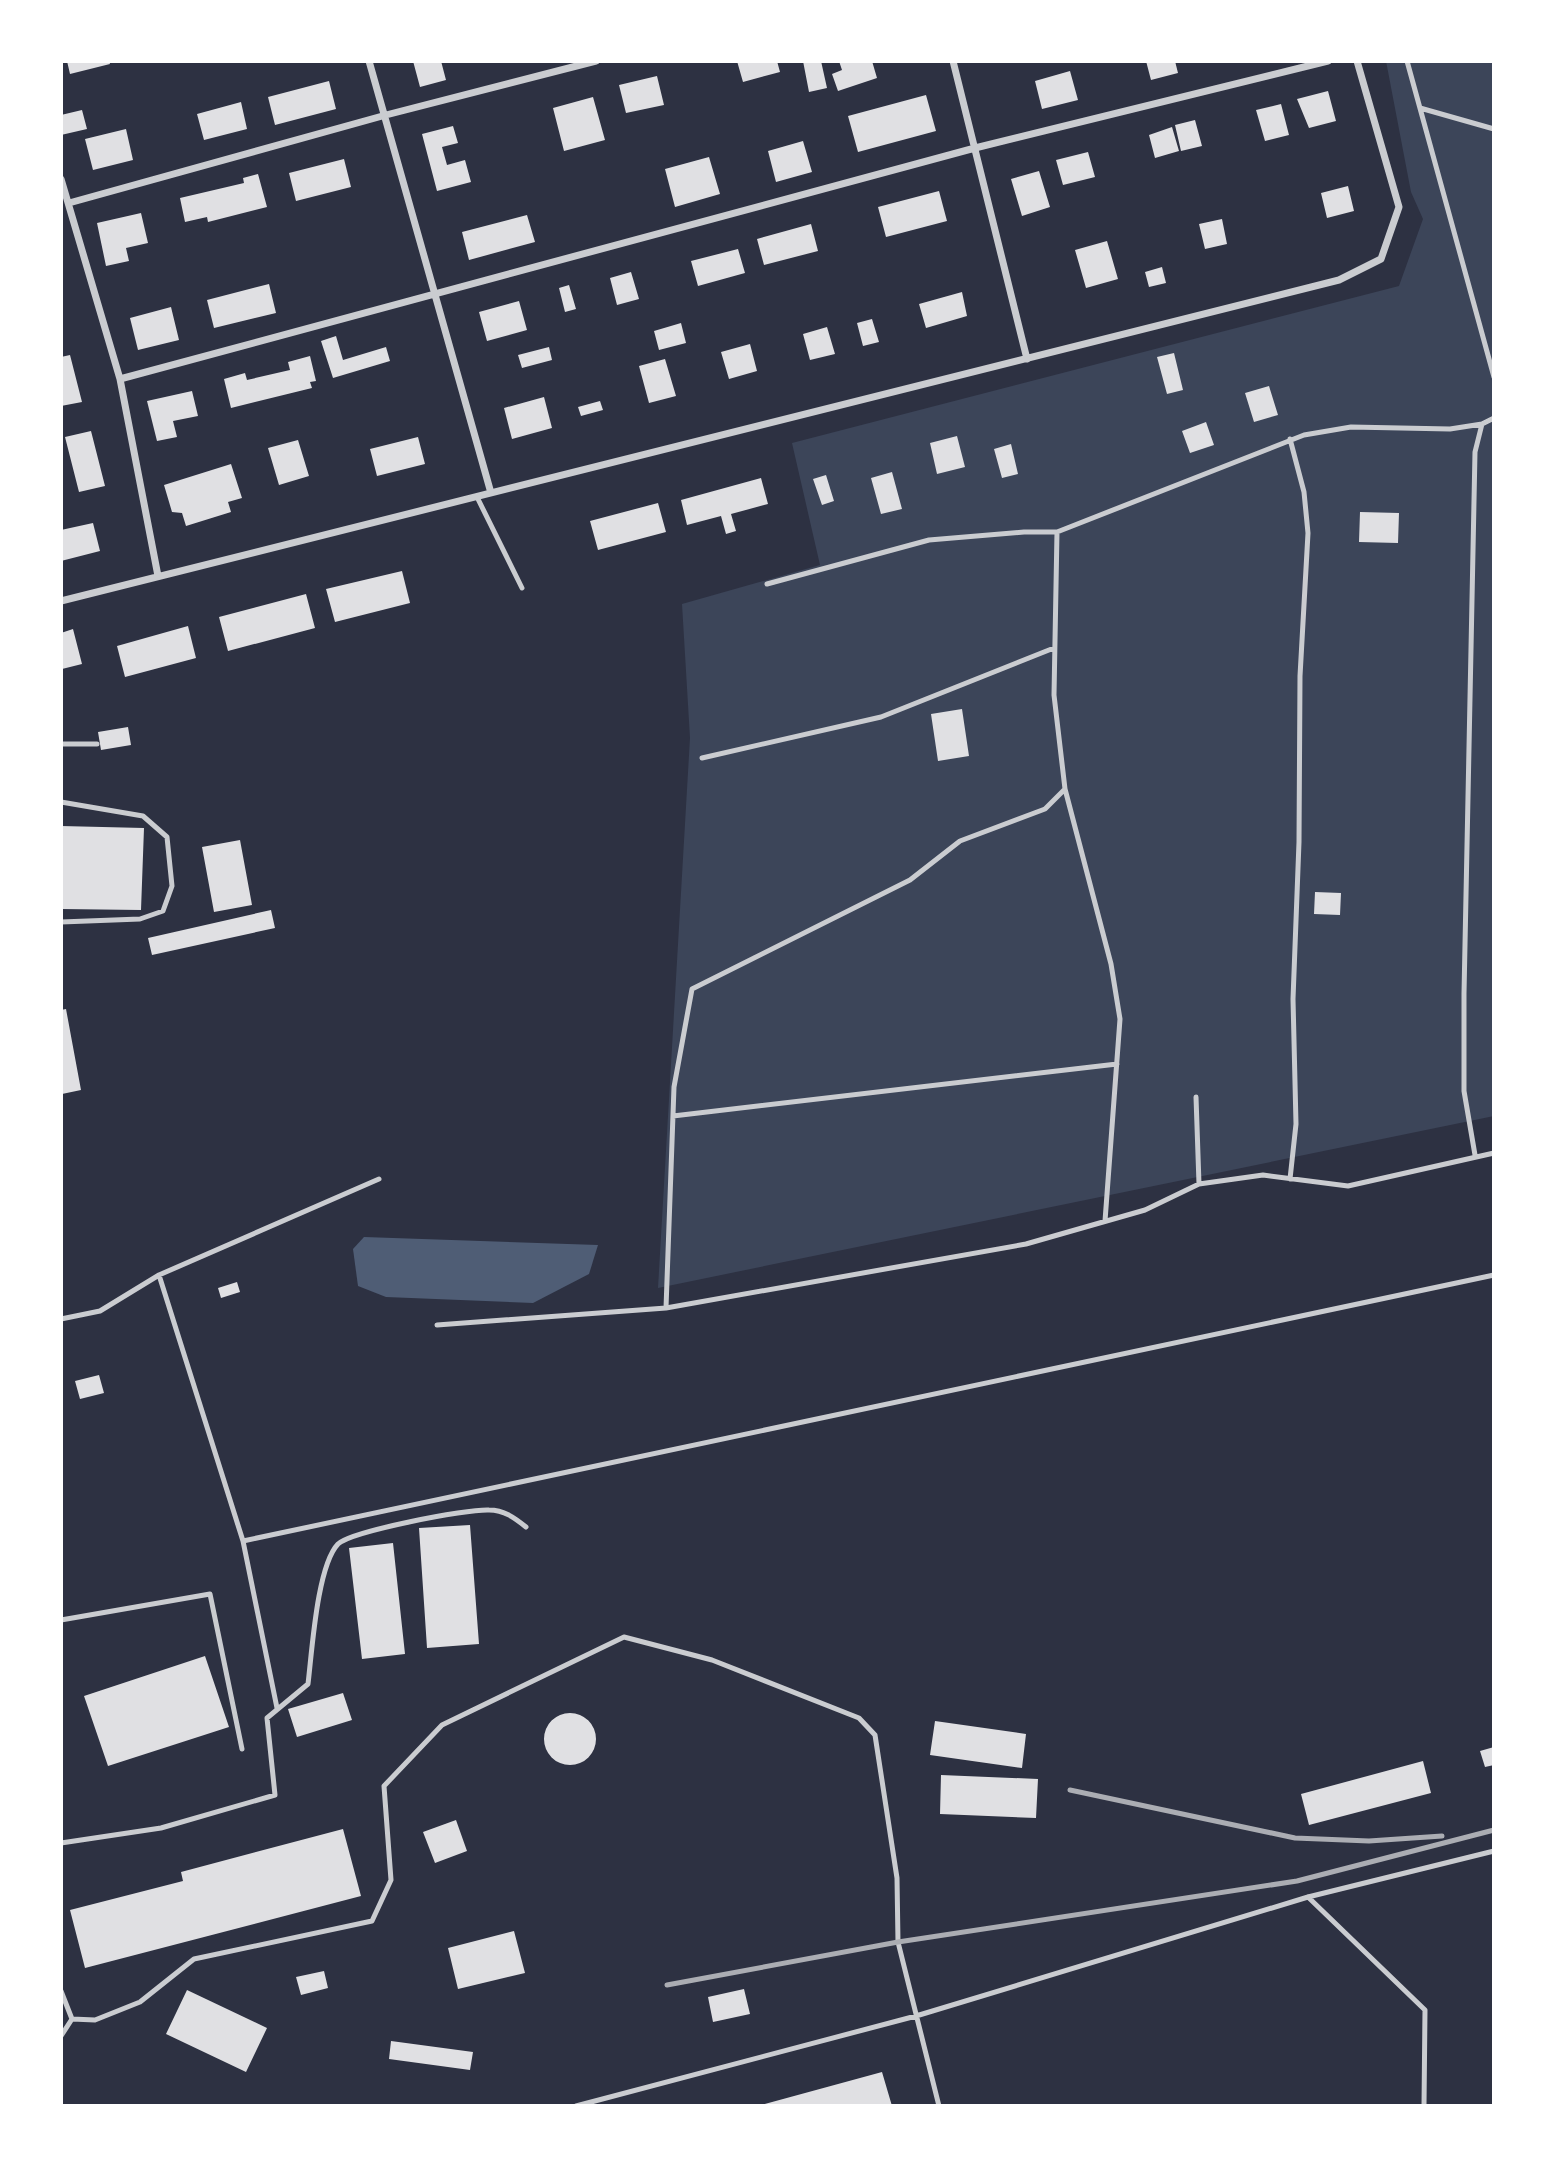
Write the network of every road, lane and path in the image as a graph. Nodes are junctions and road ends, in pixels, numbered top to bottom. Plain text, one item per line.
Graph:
1 (369, 61) edge
2 (596, 61) edge
3 (953, 61) edge
4 (1328, 61) edge
5 (1357, 61) edge
6 (1407, 61) edge
7 (1420, 108) junction
8 (386, 115) junction
9 (1494, 130) edge
10 (975, 148) junction
11 (61, 179) edge
12 (69, 203) junction
13 (434, 294) junction
14 (1027, 359) junction
15 (1494, 377) edge
16 (120, 379) junction
17 (1494, 418) edge
18 (1482, 424) junction
19 (1290, 439) junction
20 (491, 493) junction
21 (477, 496) junction
22 (1058, 532) junction
23 (158, 576) junction
24 (767, 584) dead end
25 (522, 588) dead end
26 (61, 601) edge
27 (1054, 648) junction
28 (61, 744) edge
29 (97, 744) dead end
30 (702, 758) dead end
31 (1065, 789) junction
32 (61, 802) edge
33 (61, 922) edge
34 (1117, 1064) junction
35 (1196, 1097) dead end
36 (673, 1116) junction
37 (1494, 1153) edge
38 (1475, 1155) junction
39 (379, 1179) dead end
40 (1290, 1179) junction
41 (1199, 1184) junction
42 (1105, 1221) junction
43 (159, 1275) junction
44 (1494, 1275) edge
45 (666, 1308) junction
46 (61, 1319) edge
47 (436, 1325) dead end
48 (526, 1527) dead end
49 (243, 1541) junction
50 (61, 1620) edge
51 (277, 1708) junction
52 (243, 1749) dead end
53 (61, 1843) edge
54 (1494, 1851) edge
55 (1308, 1897) junction
56 (61, 1992) edge
57 (916, 2016) junction
58 (72, 2019) junction
59 (61, 2036) edge
60 (576, 2106) edge
61 (939, 2106) edge
62 (1424, 2106) edge

1 - 8 street
2 - 8 street
3 - 10 street
4 - 10 street
5 - 14 street
6 - 7 lane
7 - 9 lane
7 - 15 lane
8 - 12 street
8 - 13 street
10 - 13 street
10 - 14 street
11 - 12 street
12 - 16 street
13 - 16 street
13 - 20 street
14 - 20 street
16 - 23 street
17 - 18 lane
18 - 19 lane
18 - 38 lane
19 - 22 lane
19 - 40 lane
20 - 21 street
21 - 23 street
21 - 25 lane
22 - 24 lane
22 - 27 lane
23 - 26 street
27 - 30 lane
27 - 31 lane
28 - 29 lane
31 - 34 lane
31 - 36 lane
32 - 33 lane
34 - 36 lane
34 - 42 lane
35 - 41 lane
36 - 45 lane
37 - 38 lane
38 - 40 lane
39 - 43 lane
40 - 41 lane
41 - 42 lane
42 - 45 lane
43 - 46 lane
43 - 49 lane
44 - 49 lane
45 - 47 lane
48 - 51 lane
49 - 51 lane
50 - 52 lane
51 - 53 lane
54 - 55 lane
55 - 57 lane
55 - 62 lane
56 - 58 lane
57 - 58 lane
57 - 60 lane
57 - 61 lane
58 - 59 lane

